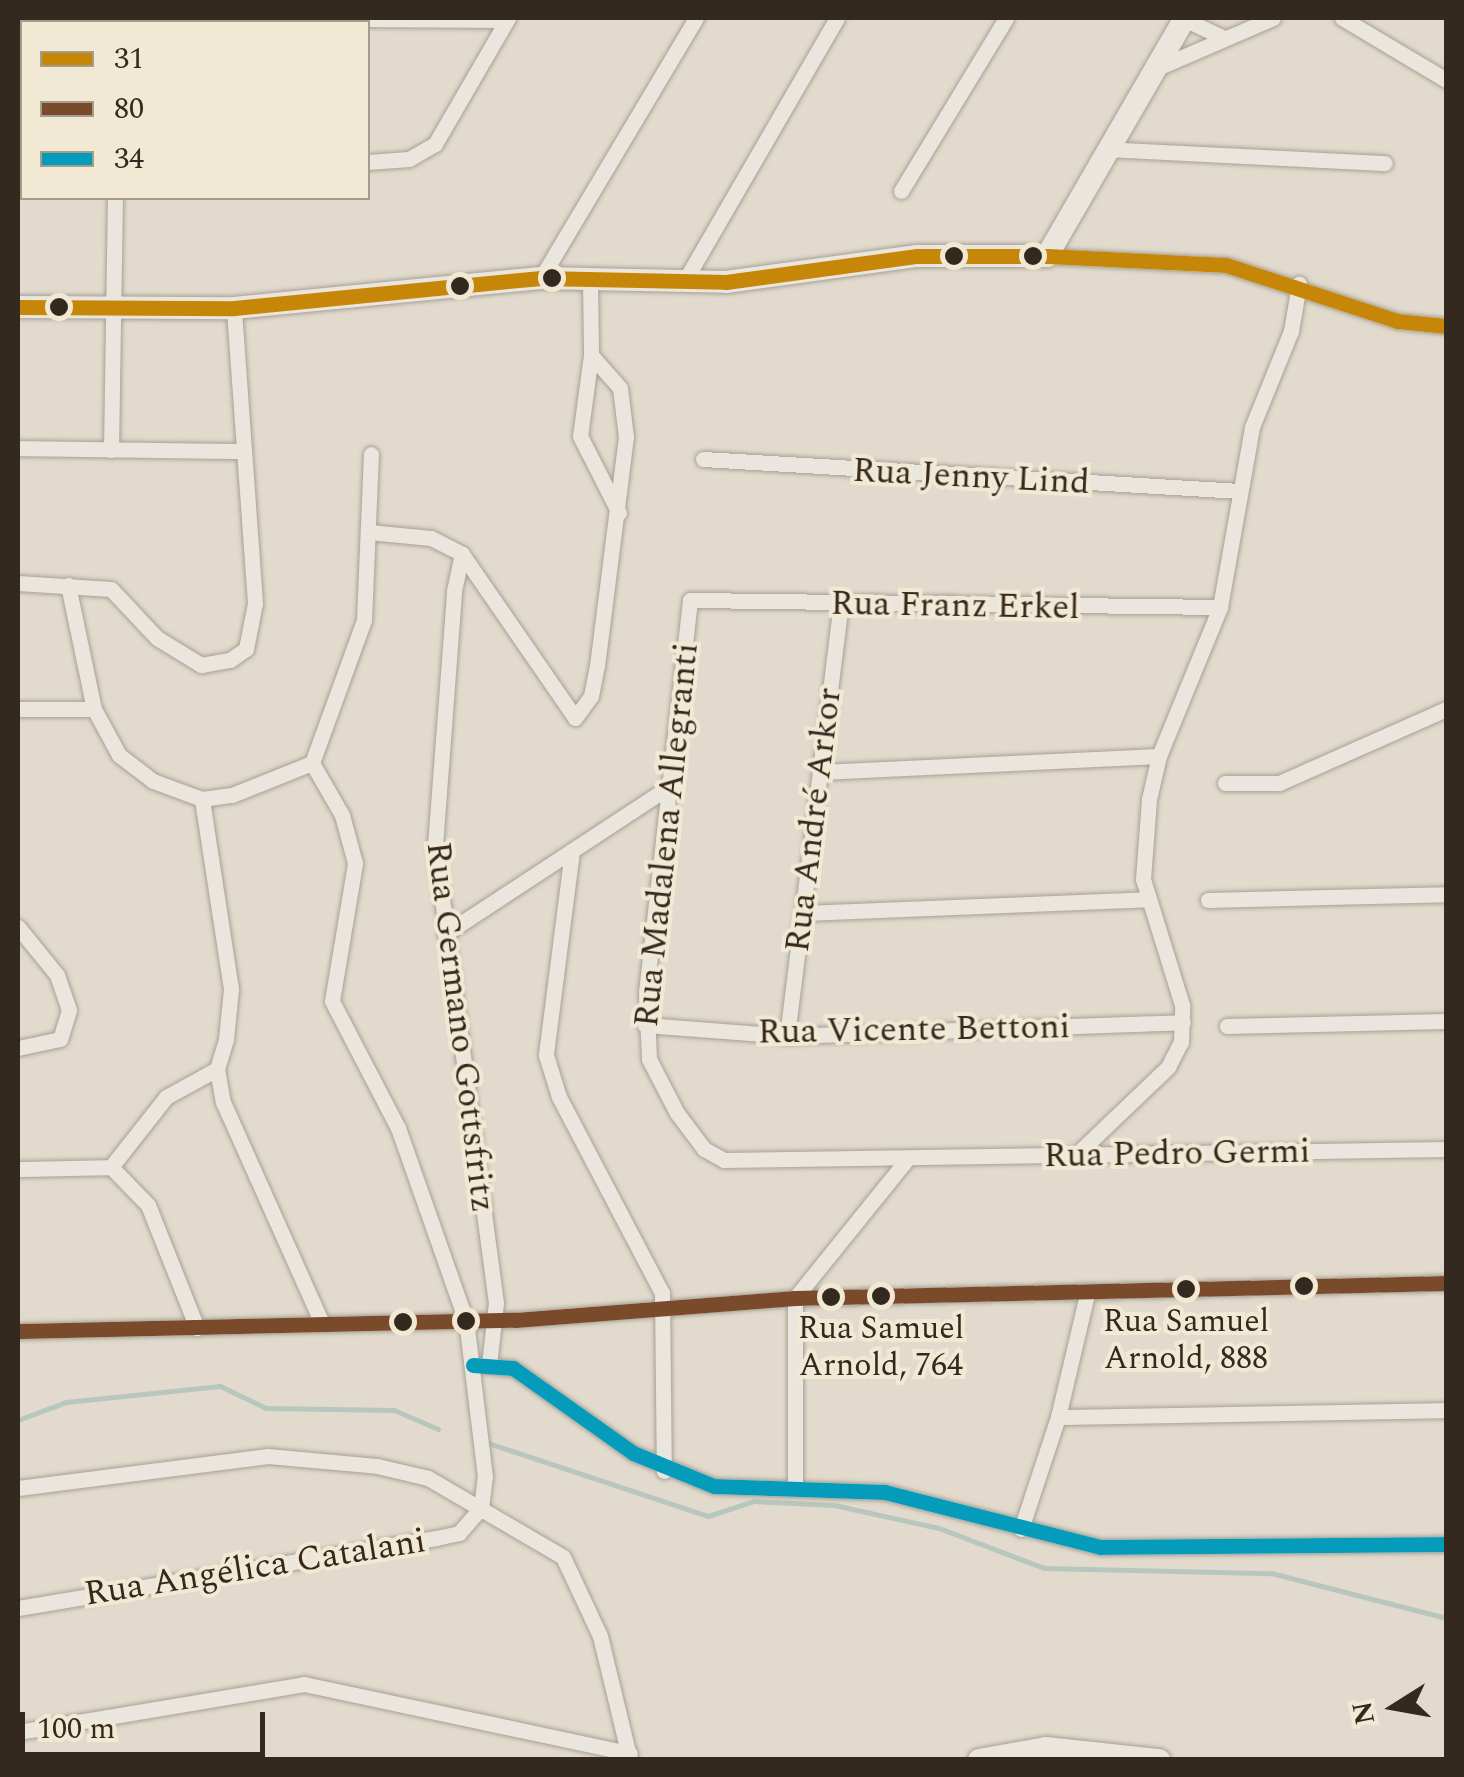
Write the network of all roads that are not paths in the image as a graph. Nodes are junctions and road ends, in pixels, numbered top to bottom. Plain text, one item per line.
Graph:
1 (214, 18) edge
2 (696, 18) edge
3 (837, 18) edge
4 (1006, 18) edge
5 (1184, 18) edge
6 (1272, 18) edge
7 (1342, 18) edge
8 (507, 19) edge
9 (1222, 37) junction
10 (1153, 70) junction
11 (1446, 80) edge
12 (1105, 149) junction
13 (370, 162) edge
14 (1385, 163) dead end
15 (901, 191) dead end
16 (116, 200) edge
17 (1047, 256) junction
18 (540, 278) junction
19 (590, 280) junction
20 (684, 282) junction
21 (1299, 284) junction
22 (18, 308) edge
23 (234, 308) junction
24 (113, 309) junction
25 (1446, 326) edge
26 (590, 354) junction
27 (18, 448) edge
28 (111, 450) junction
29 (242, 451) junction
30 (370, 454) dead end
31 (703, 458) dead end
32 (1240, 491) junction
33 (618, 513) junction
34 (368, 532) junction
35 (462, 554) junction
36 (18, 584) edge
37 (68, 585) junction
38 (690, 600) joint
39 (841, 604) junction
40 (1220, 607) junction
41 (18, 709) edge
42 (94, 709) junction
43 (1446, 709) edge
44 (1159, 756) junction
45 (312, 763) junction
46 (820, 772) junction
47 (1225, 783) dead end
48 (672, 785) junction
49 (202, 799) junction
50 (572, 851) junction
51 (1446, 894) edge
52 (1148, 899) junction
53 (1208, 900) dead end
54 (804, 913) junction
55 (18, 927) edge
56 (445, 934) junction
57 (1446, 1021) edge
58 (1184, 1022) junction
59 (645, 1025) junction
60 (1228, 1026) dead end
61 (787, 1036) junction
62 (18, 1048) edge
63 (217, 1069) junction
64 (1446, 1149) edge
65 (1076, 1155) junction
66 (907, 1158) junction
67 (18, 1168) edge
68 (111, 1168) junction
69 (1446, 1282) edge
70 (1086, 1294) junction
71 (795, 1298) junction
72 (666, 1309) junction
73 (497, 1320) junction
74 (466, 1322) junction
75 (322, 1323) junction
76 (197, 1328) junction
77 (18, 1331) edge
78 (481, 1365) junction
79 (1446, 1410) edge
80 (1058, 1416) junction
81 (664, 1471) junction
82 (795, 1487) junction
83 (18, 1488) edge
84 (481, 1508) junction
85 (1020, 1529) junction
86 (1446, 1544) edge
87 (18, 1608) edge
88 (18, 1732) edge
89 (630, 1756) edge
90 (979, 1760) edge
91 (1159, 1760) edge

1 - 8 street
2 - 18 street
3 - 20 street
4 - 15 street
5 - 9 street
5 - 10 street
6 - 9 street
7 - 11 street
8 - 13 street
9 - 10 street
10 - 12 street
12 - 14 street
12 - 17 street
16 - 24 street
17 - 20 street
17 - 21 street
18 - 19 street
18 - 23 street
19 - 20 street
19 - 26 street
21 - 25 street
21 - 32 street
22 - 24 street
23 - 24 street
23 - 29 street
24 - 28 street
26 - 33 street
26 - 33 street
27 - 28 street
28 - 29 street
29 - 37 street
30 - 34 street
31 - 32 street, Rua Jenny Lind
32 - 40 street
33 - 35 street
34 - 35 street
34 - 45 street
35 - 56 street, Rua Germano Gottsfritz
36 - 37 street
37 - 42 street
38 - 39 street, Rua Franz Erkel
38 - 48 street, Rua Madalena Allegranti
39 - 40 street, Rua Franz Erkel
39 - 46 street, Rua André Arkor
40 - 44 street
41 - 42 street
42 - 49 street
43 - 47 street
44 - 46 street
44 - 52 street
45 - 49 street
45 - 74 street
46 - 54 street, Rua André Arkor
48 - 50 street
48 - 59 street, Rua Madalena Allegranti
49 - 63 street
50 - 56 street
50 - 72 street
51 - 53 street
52 - 54 street
52 - 58 street
54 - 61 street, Rua André Arkor
55 - 62 street
56 - 73 street, Rua Germano Gottsfritz
57 - 60 street
58 - 61 street, Rua Vicente Bettoni
58 - 65 street
59 - 61 street, Rua Vicente Bettoni
59 - 66 street, Rua Madalena Allegranti
63 - 68 street
63 - 75 street
64 - 65 street, Rua Pedro Germi
65 - 66 street, Rua Pedro Germi
66 - 71 street
67 - 68 street
68 - 76 street
69 - 70 street
70 - 71 street
70 - 80 street
71 - 72 street
71 - 82 street
72 - 73 street
72 - 81 street
73 - 74 street
73 - 78 street, Rua Germano Gottsfritz
74 - 75 street
74 - 78 street
75 - 76 street
76 - 77 street
78 - 81 street
78 - 84 street
79 - 80 street
80 - 85 street
81 - 82 street
82 - 85 street
83 - 84 street
84 - 87 street, Rua Angélica Catalani
84 - 89 street
85 - 86 street
88 - 89 street
90 - 91 street

